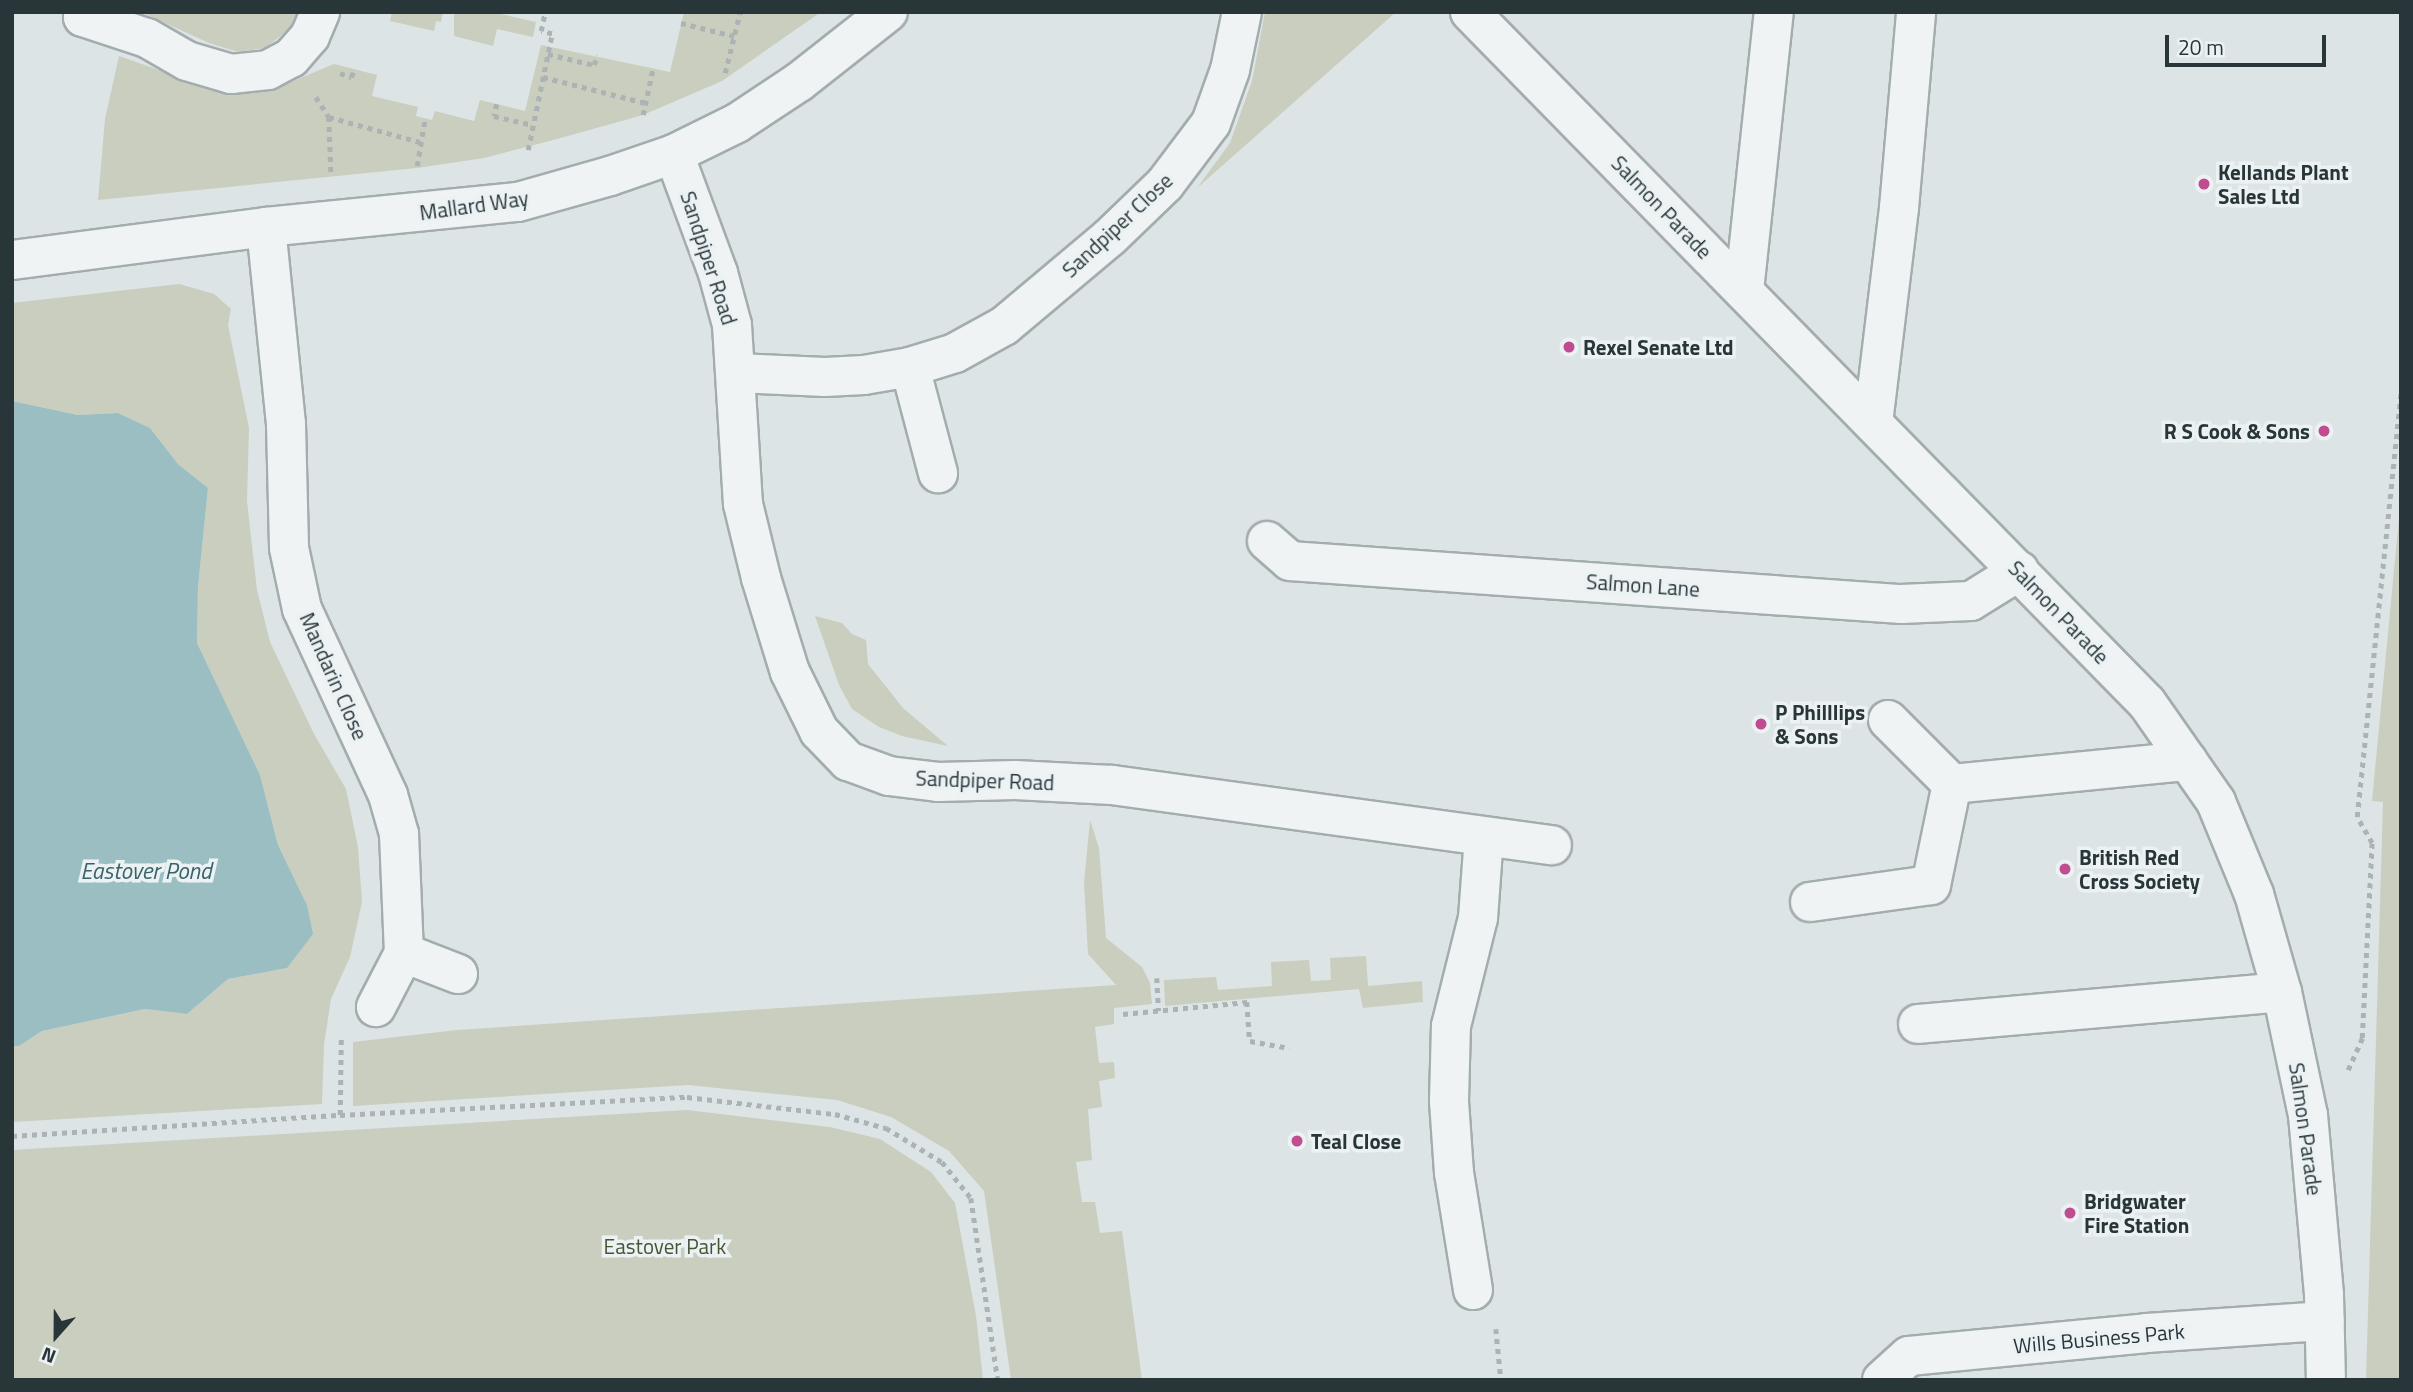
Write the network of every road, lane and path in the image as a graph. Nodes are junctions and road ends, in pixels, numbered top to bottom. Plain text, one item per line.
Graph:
1 (320, 12) edge
2 (545, 12) edge
3 (888, 12) edge
4 (1242, 12) edge
5 (1470, 12) edge
6 (1774, 12) edge
7 (1916, 12) edge
8 (83, 15) edge
9 (681, 23) dead end
10 (734, 36) dead end
11 (548, 54) junction
12 (597, 55) dead end
13 (542, 77) junction
14 (310, 89) dead end
15 (646, 103) dead end
16 (497, 104) dead end
17 (329, 117) junction
18 (532, 125) junction
19 (420, 142) dead end
20 (674, 155) junction
21 (541, 195) junction
22 (337, 220) junction
23 (266, 227) junction
24 (12, 260) edge
25 (1744, 291) junction
26 (910, 367) junction
27 (737, 373) junction
28 (2401, 393) edge
29 (1873, 423) junction
30 (938, 473) dead end
31 (1267, 541) dead end
32 (2019, 571) junction
33 (1888, 720) dead end
34 (2188, 761) junction
35 (1952, 785) junction
36 (1484, 837) junction
37 (1552, 845) dead end
38 (1810, 902) dead end
39 (404, 953) junction
40 (458, 974) dead end
41 (1157, 978) dead end
42 (2282, 992) junction
43 (376, 1007) dead end
44 (1159, 1011) junction
45 (1123, 1014) dead end
46 (1918, 1024) dead end
47 (341, 1035) dead end
48 (1289, 1048) dead end
49 (340, 1115) junction
50 (2308, 1115) junction
51 (12, 1136) edge
52 (1473, 1290) dead end
53 (2325, 1321) junction
54 (998, 1380) edge
55 (1882, 1380) edge
56 (2326, 1380) edge

1 - 8 street
2 - 11 path
3 - 20 street, Mallard Way
4 - 26 street, Sandpiper Close
5 - 25 street, Salmon Parade
6 - 25 street
7 - 29 street
9 - 10 path
11 - 12 path
11 - 13 path
13 - 15 path
13 - 18 path
14 - 17 path
16 - 18 path
17 - 19 path
17 - 22 path
18 - 21 path
20 - 21 street, Mallard Way
20 - 27 street, Sandpiper Road
21 - 22 street, Mallard Way
22 - 23 street, Mallard Way
23 - 24 street, Mallard Way
23 - 39 street, Mandarin Close
25 - 29 street, Salmon Parade
26 - 27 street, Sandpiper Close
26 - 30 street
27 - 36 street, Sandpiper Road
28 - 50 path
29 - 32 street, Salmon Parade
31 - 32 street, Salmon Lane
32 - 34 street, Salmon Parade
33 - 35 street
34 - 35 street
34 - 42 street, Salmon Parade
35 - 38 street
36 - 37 street, Sandpiper Road
36 - 52 street
39 - 40 street
39 - 43 street, Mandarin Close
41 - 44 path
42 - 46 street
42 - 50 street, Salmon Parade
44 - 45 path
44 - 48 path
47 - 49 path
49 - 51 path
49 - 54 path
50 - 53 street, Salmon Parade
53 - 55 street, Wills Business Park
53 - 56 street, Salmon Parade

